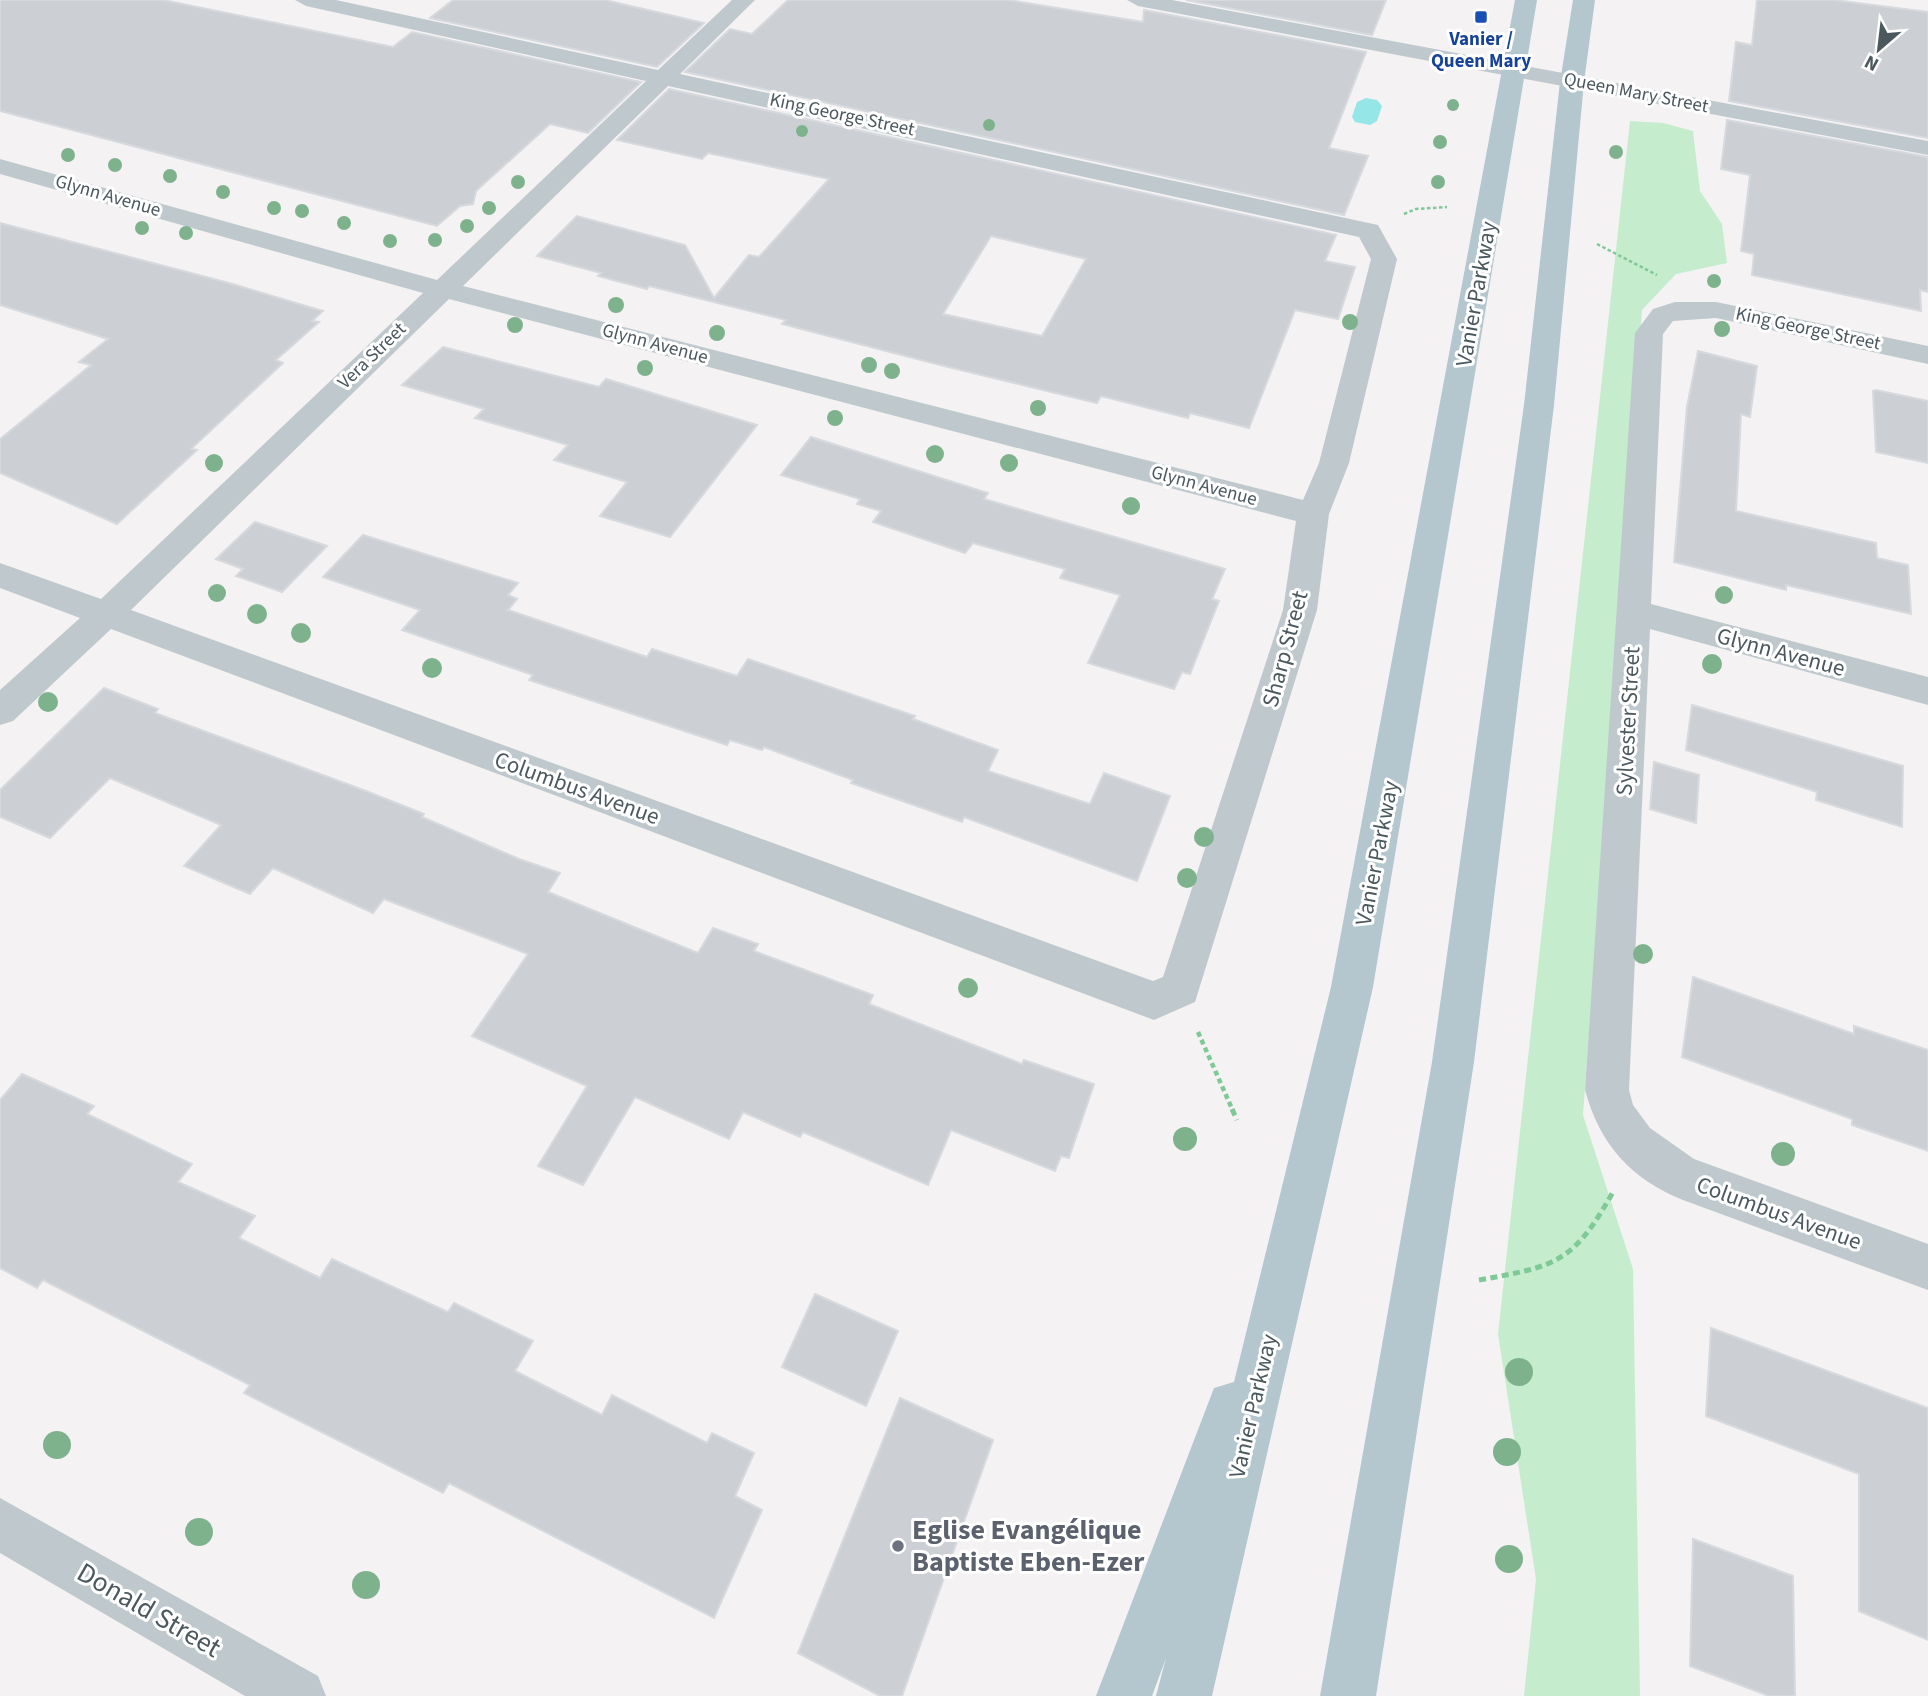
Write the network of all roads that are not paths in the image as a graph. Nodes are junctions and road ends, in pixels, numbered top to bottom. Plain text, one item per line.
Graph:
1 (306, 0) edge
2 (744, 0) edge
3 (1138, 0) edge
4 (1526, 0) edge
5 (1584, 0) edge
6 (1514, 70) junction
7 (664, 77) junction
8 (1572, 82) junction
9 (1928, 148) edge
10 (0, 166) edge
11 (1372, 239) joint
12 (442, 289) junction
13 (1695, 309) joint
14 (1928, 355) edge
15 (1313, 514) junction
16 (0, 575) edge
17 (1634, 612) junction
18 (105, 615) junction
19 (1928, 691) edge
20 (0, 711) edge
21 (1167, 995) joint
22 (1637, 1148) joint
23 (1291, 1247) junction
24 (1928, 1267) edge
25 (0, 1524) edge
26 (298, 1696) edge
27 (1124, 1696) edge
28 (1184, 1696) edge
29 (1348, 1696) edge

1 - 7 street, King George Street
2 - 7 street, Vera Street
3 - 6 street, Queen Mary Street
4 - 6 main road, Vanier Parkway
5 - 8 main road
6 - 8 street, Queen Mary Street
6 - 23 main road, Vanier Parkway
7 - 11 street, King George Street
7 - 12 street, Vera Street
8 - 9 street, Queen Mary Street
8 - 29 main road
10 - 12 street, Glynn Avenue
11 - 15 street, Sharp Street
12 - 15 street, Glynn Avenue
12 - 18 street, Vera Street
13 - 14 street, King George Street
13 - 17 street, Sylvester Street
15 - 21 street, Sharp Street
16 - 18 street, Columbus Avenue
17 - 19 street, Glynn Avenue
17 - 22 street, Sylvester Street
18 - 20 street, Vera Street
18 - 21 street, Columbus Avenue
22 - 24 street, Columbus Avenue
23 - 27 main road
23 - 28 main road, Vanier Parkway
25 - 26 street, Donald Street

